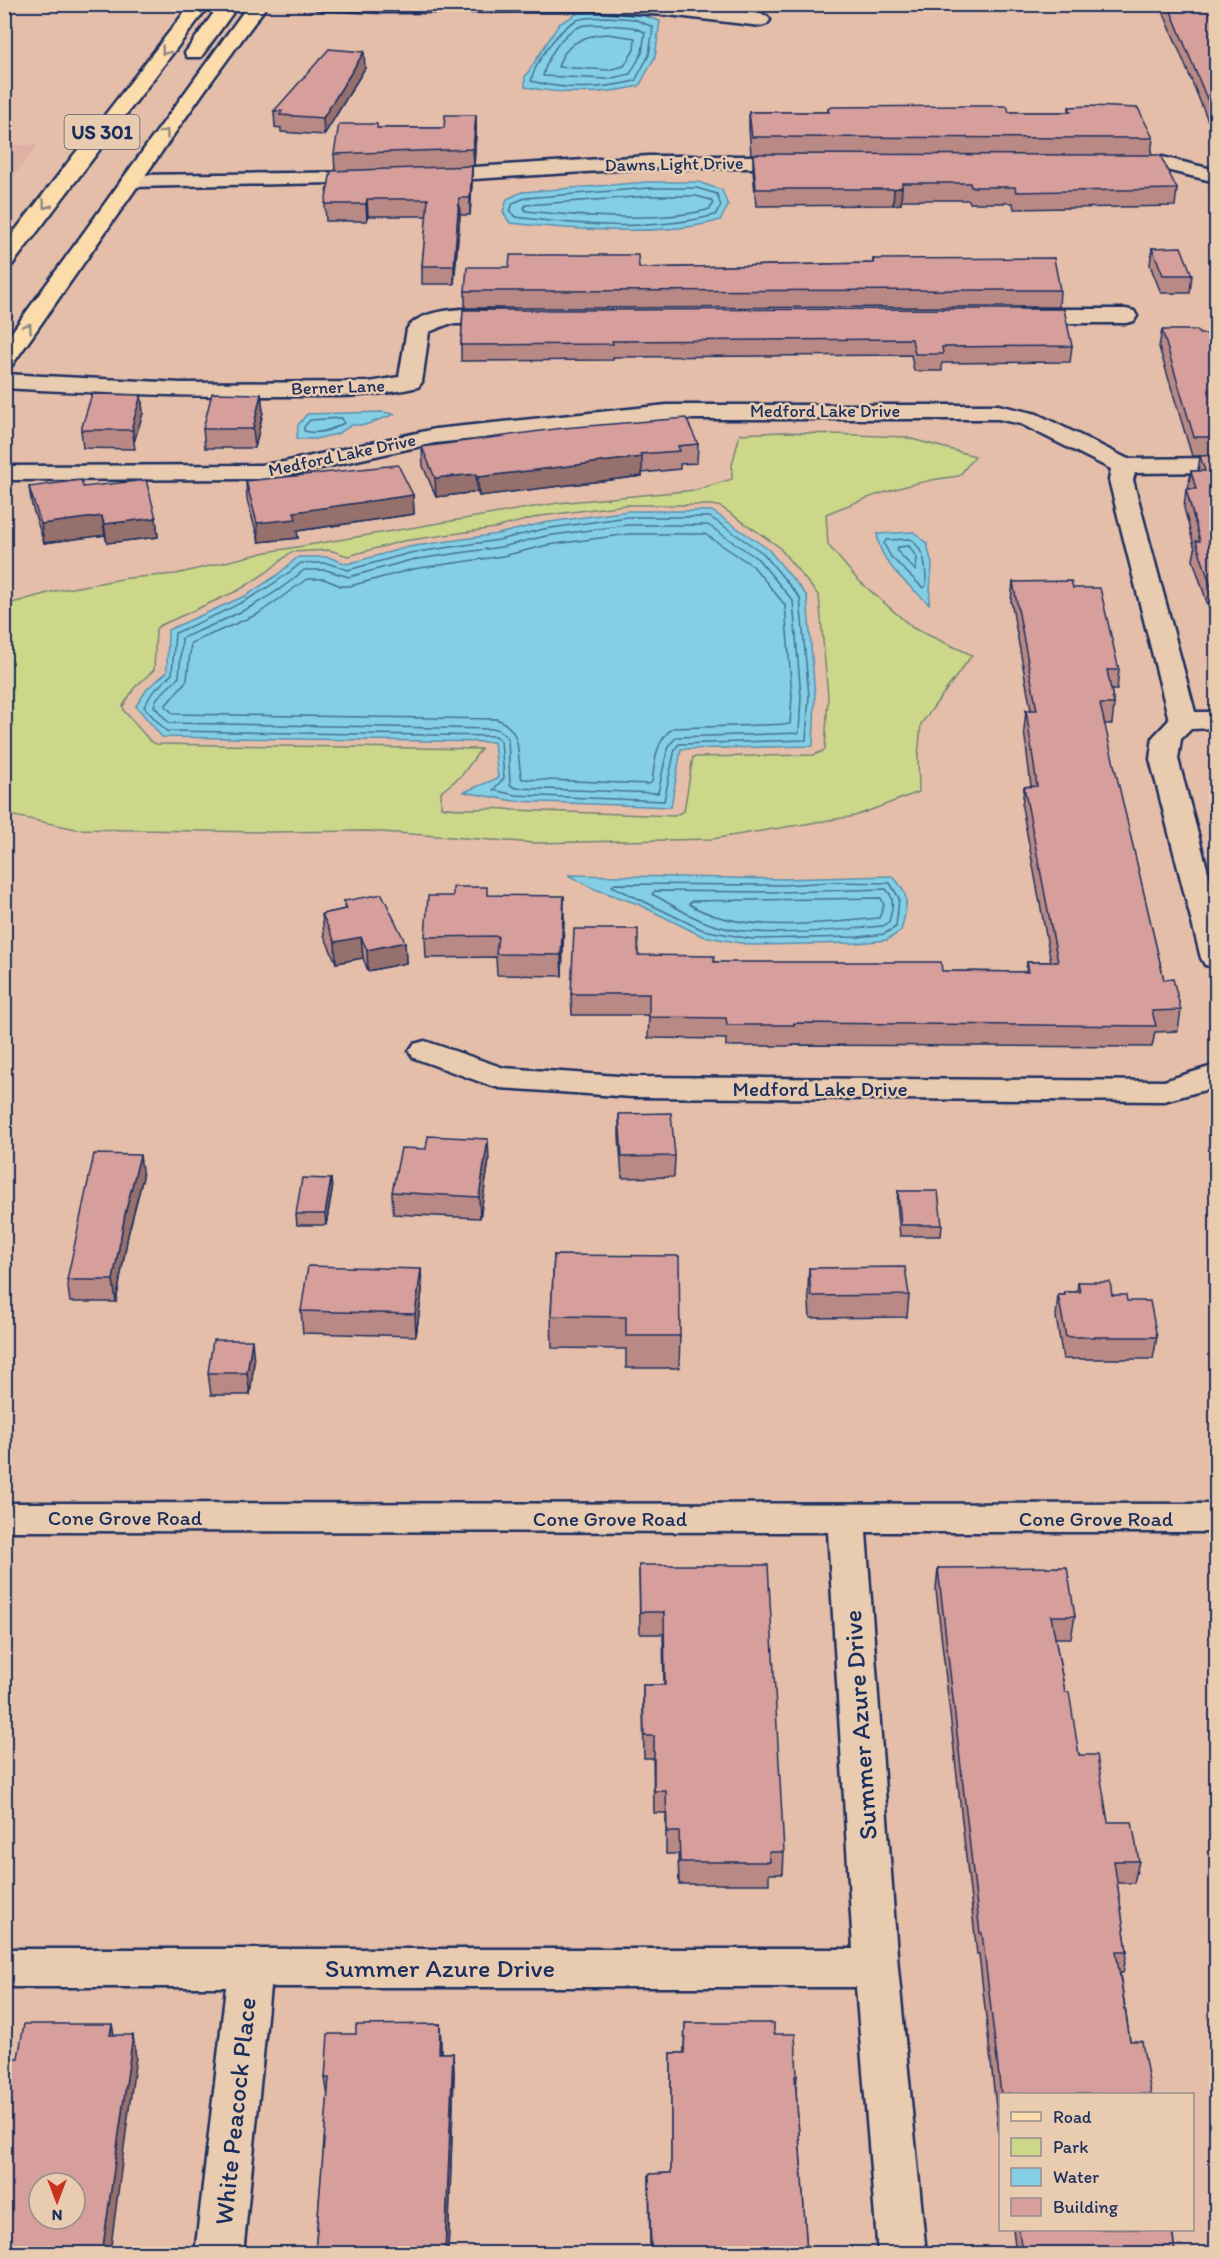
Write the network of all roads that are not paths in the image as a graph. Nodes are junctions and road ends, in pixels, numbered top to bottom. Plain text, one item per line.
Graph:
1 (201, 4) edge
2 (230, 4) edge
3 (259, 4) edge
4 (318, 4) edge
5 (761, 20) dead end
6 (198, 86) junction
7 (814, 162) edge
8 (1104, 163) edge
9 (1216, 176) edge
10 (131, 181) junction
11 (4, 260) edge
12 (995, 316) edge
13 (1126, 316) dead end
14 (528, 317) edge
15 (4, 360) edge
16 (4, 381) edge
17 (1216, 465) edge
18 (1124, 466) junction
19 (4, 474) edge
20 (1183, 720) junction
21 (1216, 720) edge
22 (1216, 958) edge
23 (425, 1051) dead end
24 (1216, 1075) edge
25 (4, 1517) edge
26 (846, 1518) junction
27 (1216, 1518) edge
28 (4, 1968) edge
29 (250, 1968) junction
30 (876, 1968) junction
31 (219, 2253) edge
32 (902, 2253) edge

1 -> 11 main road, US 301
2 - 6 main road
3 - 6 main road, US 301
4 - 5 street
10 -> 6 main road, US 301
7 - 10 street, Dawns Light Drive
8 - 9 street
15 -> 10 main road, US 301
12 - 13 street
14 - 16 street, Berner Lane
17 - 18 street
18 - 19 street, Medford Lake Drive
18 - 20 street
20 - 21 street
20 - 22 street
23 - 24 street, Medford Lake Drive
25 - 26 street, Cone Grove Road
26 - 27 street, Cone Grove Road
26 - 30 street, Summer Azure Drive
28 - 29 street, Summer Azure Drive
29 - 30 street, Summer Azure Drive
29 - 31 street, White Peacock Place
30 - 32 street, Summer Azure Drive

